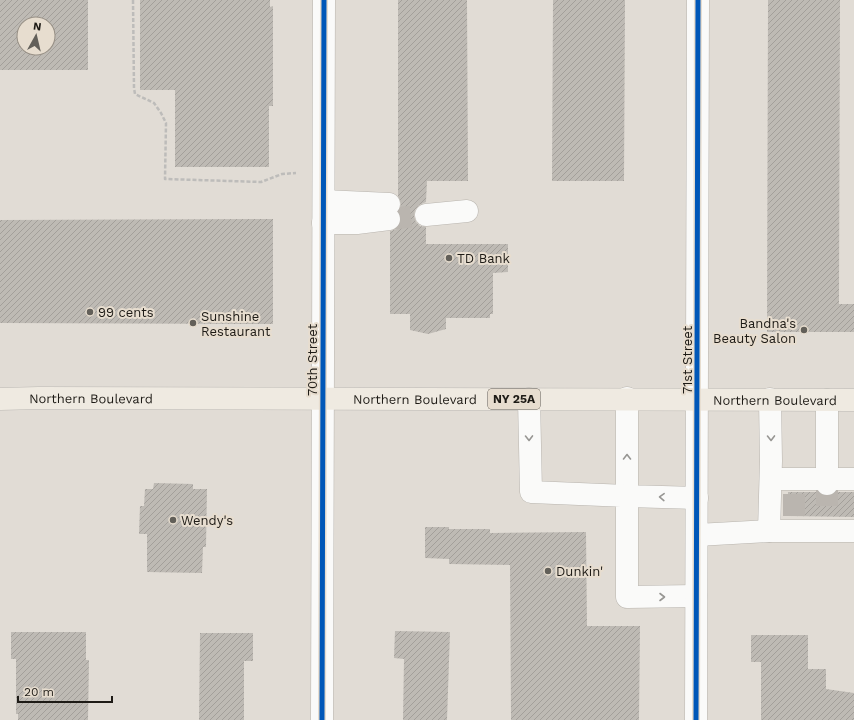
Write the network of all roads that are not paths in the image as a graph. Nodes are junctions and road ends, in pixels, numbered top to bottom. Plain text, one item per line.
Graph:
1 (324, 0) edge
2 (698, 0) edge
3 (324, 201) junction
4 (323, 223) junction
5 (627, 398) junction
6 (0, 399) edge
7 (323, 399) junction
8 (529, 399) junction
9 (697, 399) junction
10 (770, 399) junction
11 (827, 400) junction
12 (854, 400) edge
13 (854, 478) edge
14 (771, 479) junction
15 (827, 481) junction
16 (627, 496) junction
17 (697, 498) junction
18 (769, 531) junction
19 (854, 531) edge
20 (697, 535) junction
21 (696, 596) junction
22 (322, 720) edge
23 (696, 720) edge

1 - 3 street, 70th Street
2 - 9 street, 71st Street
3 - 4 street, 70th Street
3 - 4 street
4 - 7 street, 70th Street
5 - 8 main road, Northern Boulevard / NY 25A
5 - 9 main road, Northern Boulevard / NY 25A
16 -> 5 street
6 - 7 main road, Northern Boulevard / NY 25A
7 - 8 main road, Northern Boulevard / NY 25A
7 - 22 street, 70th Street
8 -> 16 street
9 - 10 main road, Northern Boulevard / NY 25A
9 - 17 street, 71st Street
10 - 11 main road, Northern Boulevard / NY 25A
10 -> 14 street
11 - 12 main road, Northern Boulevard / NY 25A
11 - 15 street
13 - 15 street
14 - 15 street
14 - 18 street
17 -> 16 street
16 -> 21 street
17 - 20 street, 71st Street
18 - 19 street
18 - 20 street
20 - 21 street, 71st Street
21 - 23 street, 71st Street

